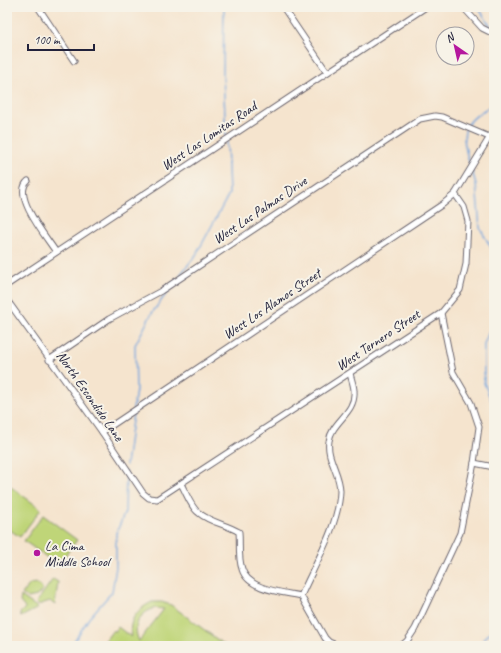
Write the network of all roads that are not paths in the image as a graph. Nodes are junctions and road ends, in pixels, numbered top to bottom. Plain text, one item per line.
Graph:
1 (38, 7) edge
2 (284, 7) edge
3 (426, 7) edge
4 (463, 7) edge
5 (494, 34) edge
6 (74, 61) dead end
7 (327, 72) junction
8 (494, 130) edge
9 (489, 137) junction
10 (494, 142) edge
11 (28, 181) dead end
12 (455, 194) junction
13 (56, 252) junction
14 (7, 285) edge
15 (7, 300) edge
16 (440, 313) junction
17 (49, 360) junction
18 (350, 373) junction
19 (102, 432) junction
20 (474, 463) junction
21 (494, 467) edge
22 (181, 484) junction
23 (157, 499) joint
24 (301, 596) junction
25 (338, 646) edge
26 (401, 646) edge

1 - 6 street
2 - 7 street
3 - 7 street, West Las Lomitas Road
4 - 5 street
7 - 13 street, West Las Lomitas Road
8 - 9 street
9 - 10 street
9 - 12 street
9 - 17 street, West Las Palmas Drive
11 - 13 street
12 - 16 street, West Ternero Street
12 - 19 street, West Los Alamos Street
13 - 14 street, West Las Lomitas Road
15 - 17 street, North Escondido Lane
16 - 18 street, West Ternero Street
16 - 20 street
17 - 19 street, North Escondido Lane
18 - 22 street, West Ternero Street
18 - 24 street
19 - 23 street, North Escondido Lane
20 - 21 street
20 - 26 street
22 - 23 street, West Ternero Street
22 - 24 street
24 - 25 street

